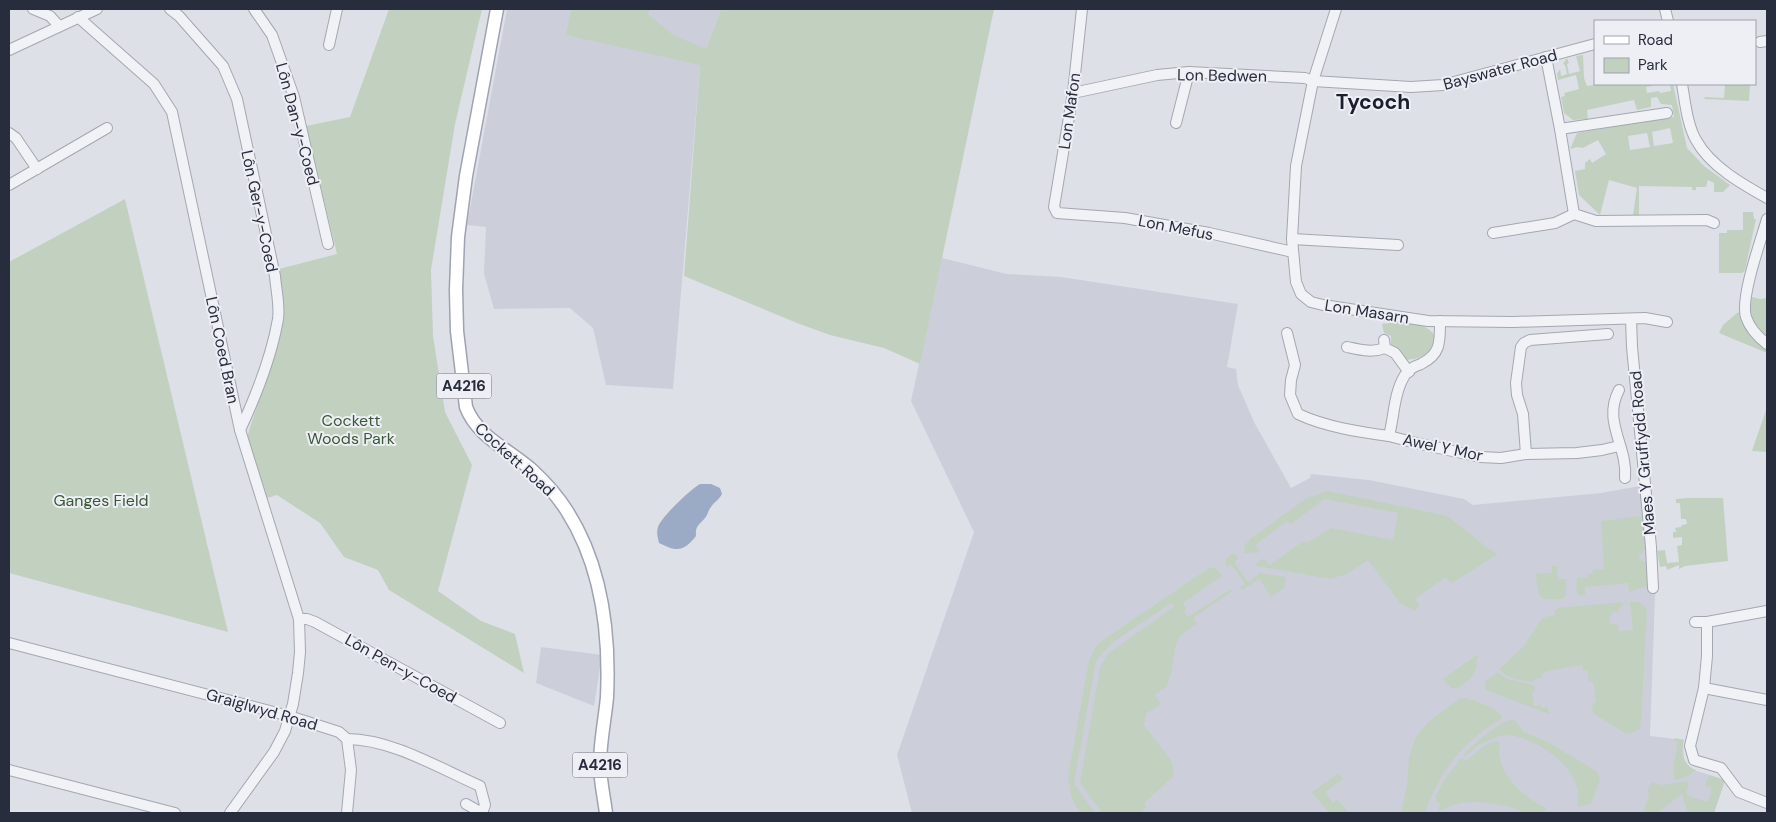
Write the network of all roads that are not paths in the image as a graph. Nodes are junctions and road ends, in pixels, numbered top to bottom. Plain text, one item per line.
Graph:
1 (33, 9) edge
2 (97, 9) edge
3 (170, 9) edge
4 (254, 9) edge
5 (337, 9) edge
6 (497, 9) edge
7 (1082, 9) edge
8 (1336, 9) edge
9 (78, 17) junction
10 (59, 26) junction
11 (1594, 44) edge
12 (328, 45) dead end
13 (9, 50) edge
14 (1546, 57) junction
15 (1189, 72) junction
16 (1314, 81) junction
17 (1682, 85) edge
18 (1073, 93) junction
19 (1666, 112) dead end
20 (1176, 123) dead end
21 (107, 128) dead end
22 (1560, 129) junction
23 (9, 133) edge
24 (37, 169) junction
25 (9, 185) edge
26 (1767, 198) edge
27 (1057, 213) joint
28 (1574, 214) junction
29 (1767, 219) edge
30 (1714, 223) dead end
31 (1493, 233) dead end
32 (1292, 239) junction
33 (328, 244) dead end
34 (1398, 245) dead end
35 (1293, 252) junction
36 (1631, 319) junction
37 (1440, 322) junction
38 (1667, 322) dead end
39 (1288, 333) dead end
40 (1608, 334) dead end
41 (1767, 344) edge
42 (1347, 347) dead end
43 (1409, 372) junction
44 (1619, 390) dead end
45 (240, 430) junction
46 (1390, 436) junction
47 (1619, 446) junction
48 (1526, 454) junction
49 (1624, 478) dead end
50 (1653, 588) dead end
51 (1767, 611) edge
52 (299, 619) junction
53 (1695, 622) dead end
54 (1708, 622) junction
55 (9, 642) edge
56 (1704, 688) junction
57 (1767, 700) edge
58 (289, 716) junction
59 (500, 722) dead end
60 (347, 739) junction
61 (9, 770) edge
62 (1767, 803) edge
63 (466, 804) dead end
64 (175, 813) edge
65 (230, 813) edge
66 (347, 813) edge
67 (606, 813) edge

1 - 10 street
2 - 9 street
3 - 45 street, Lôn Ger-y-Coed
4 - 33 street, Lôn Dan-y-Coed
5 - 12 street
6 - 67 main road, Cockett Road / A4216
7 - 18 street, Lon Mafon
8 - 16 street, Lon Masarn
9 - 10 street
9 - 45 street, Lôn Coed Bran
10 - 13 street
11 - 14 street, Bayswater Road
14 - 16 street, Bayswater Road
14 - 22 street
15 - 16 street, Lon Bedwen
15 - 18 street, Lon Bedwen
15 - 20 street
16 - 32 street, Lon Masarn
17 - 26 street
18 - 27 street, Lon Mafon
19 - 22 street
21 - 24 street
22 - 28 street
23 - 24 street
24 - 25 street
27 - 35 street, Lon Mefus
28 - 30 street
28 - 31 street
29 - 41 street
32 - 34 street
32 - 35 street, Lon Masarn
35 - 37 street, Lon Masarn
36 - 37 street, Lon Masarn
36 - 38 street, Lon Masarn
36 - 50 street, Maes Y Gruffydd Road
37 - 43 street
39 - 46 street, Awel Y Mor
40 - 48 street
42 - 43 street
43 - 46 street, Awel Y Mor
44 - 47 street
45 - 52 street, Lôn Coed Bran
46 - 48 street, Awel Y Mor
47 - 48 street, Awel Y Mor
47 - 49 street
51 - 54 street
52 - 58 street, Lôn Coed Bran
52 - 59 street, Lôn Pen-y-Coed
53 - 54 street
54 - 56 street
55 - 58 street, Graiglwyd Road
56 - 57 street
56 - 62 street
58 - 60 street, Graiglwyd Road
58 - 65 street, Lôn Coed Bran
60 - 63 street, Graiglwyd Road
60 - 66 street
61 - 64 street

